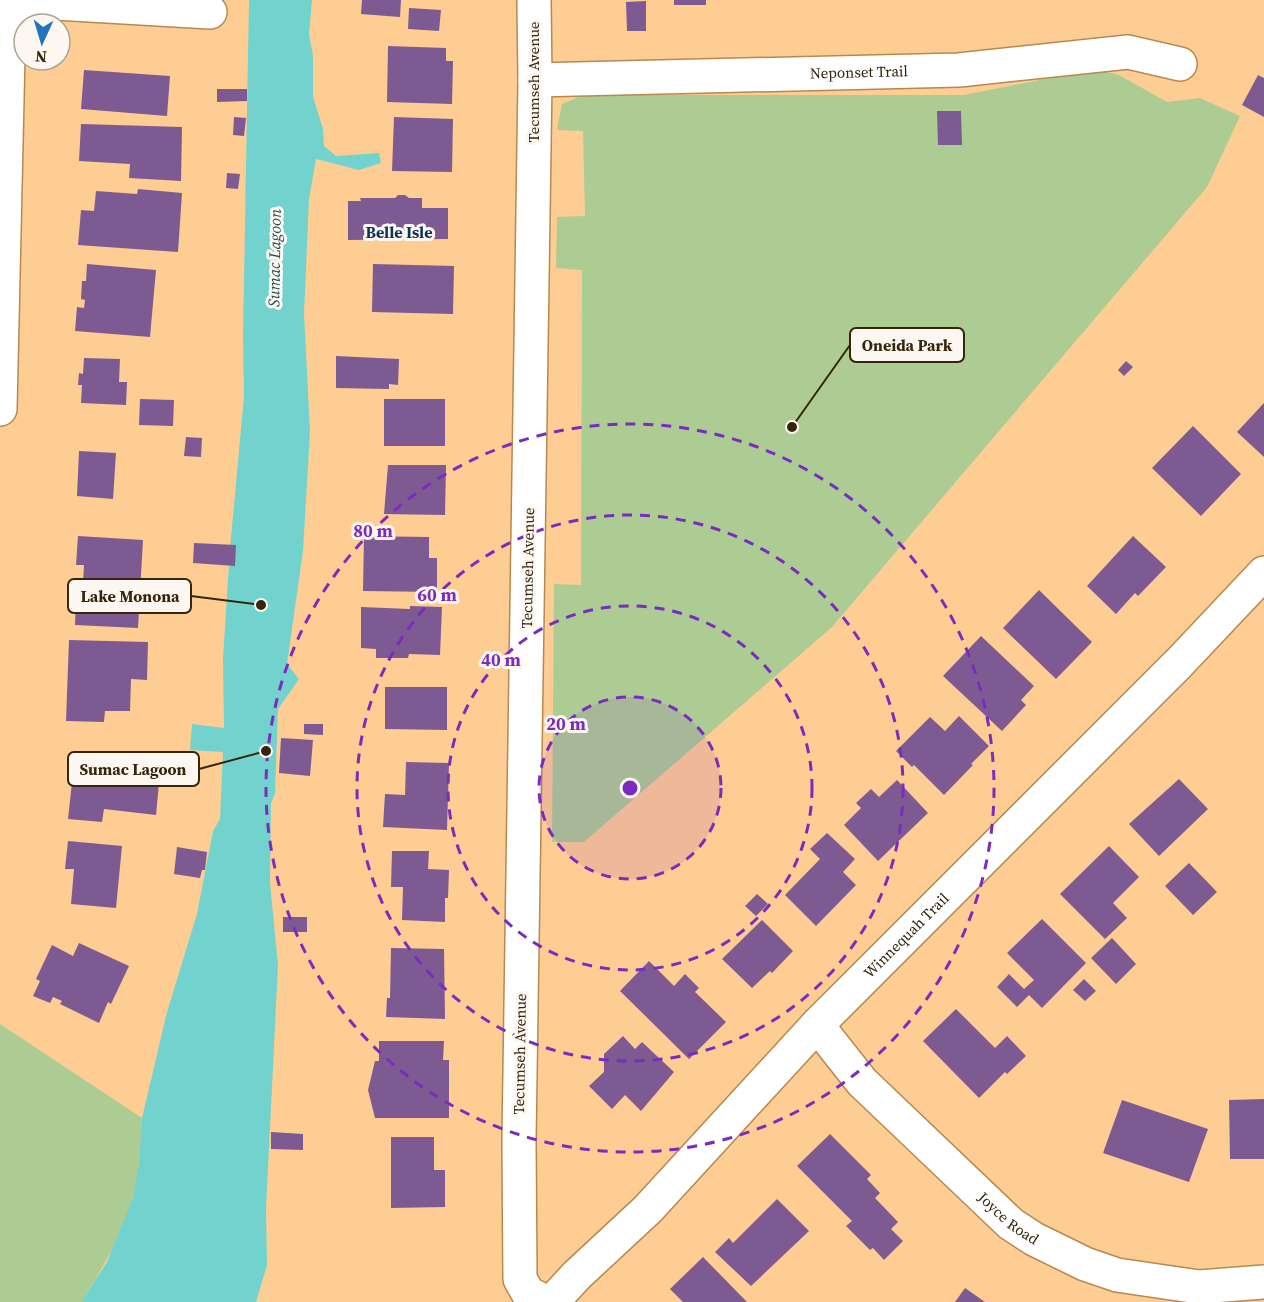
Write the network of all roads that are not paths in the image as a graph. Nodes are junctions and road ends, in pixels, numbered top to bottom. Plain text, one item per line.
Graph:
1 (534, 0) edge
2 (7, 1) edge
3 (210, 12) dead end
4 (1180, 64) dead end
5 (535, 80) junction
6 (0, 409) edge
7 (1264, 573) edge
8 (817, 1025) junction
9 (1264, 1282) edge
10 (546, 1302) edge
11 (552, 1302) edge

1 - 5 street, Tecumseh Avenue
2 - 3 street
2 - 6 street
4 - 5 street, Neponset Trail
5 - 10 street, Tecumseh Avenue
7 - 8 street, Winnequah Trail
8 - 9 street, Joyce Road
8 - 11 street, Winnequah Trail

